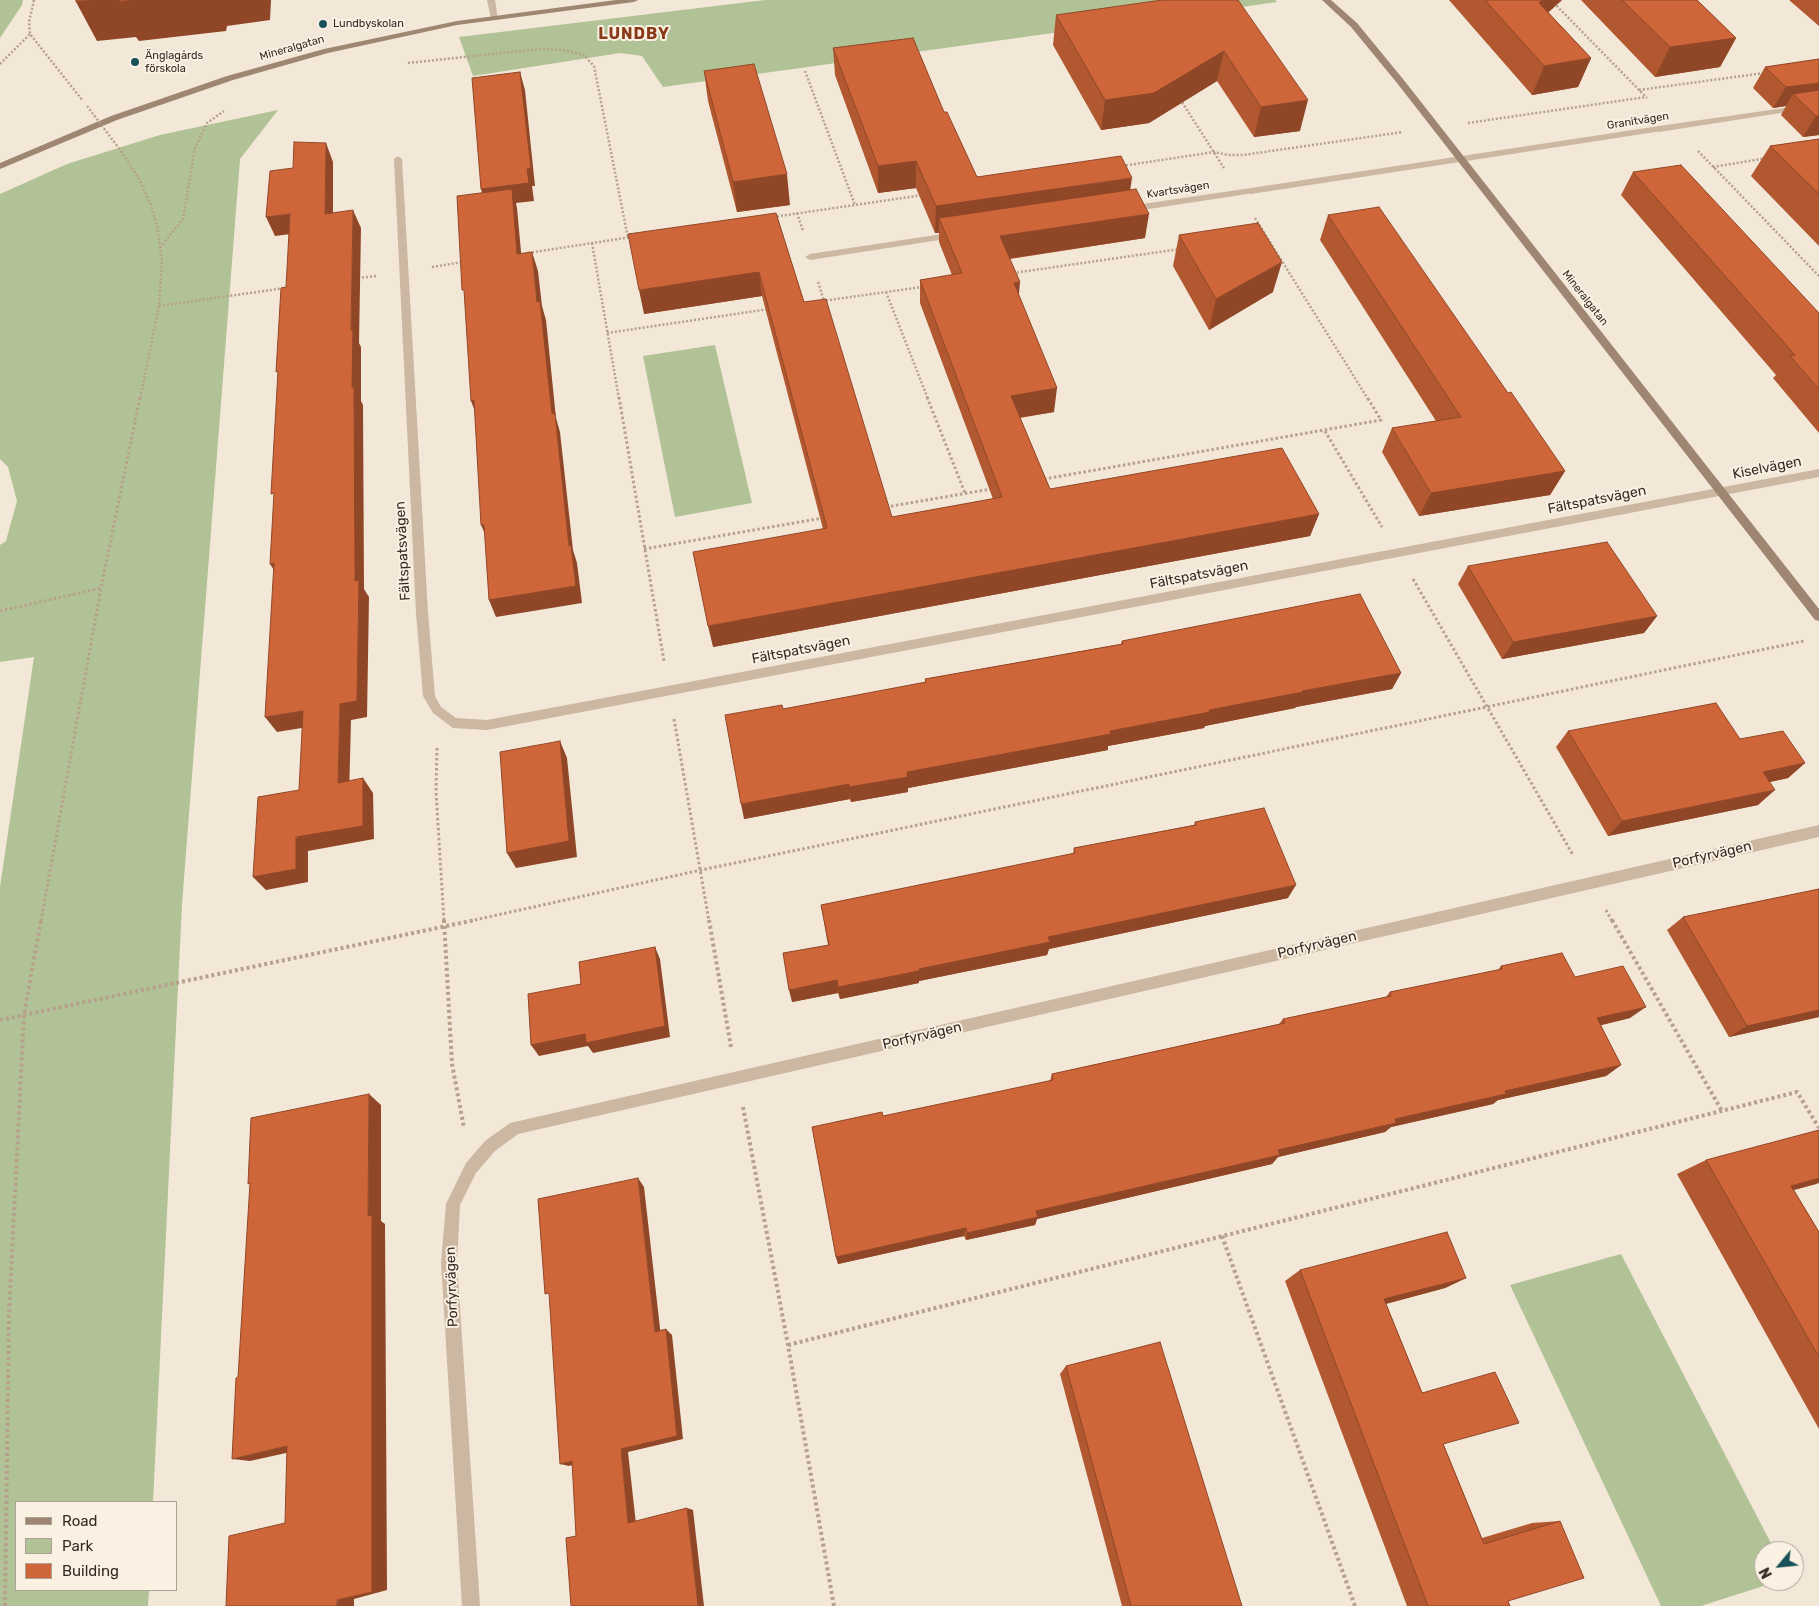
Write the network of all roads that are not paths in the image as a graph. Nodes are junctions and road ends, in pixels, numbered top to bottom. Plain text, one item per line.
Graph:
1 (491, 0) edge
2 (634, 0) edge
3 (1326, 0) edge
4 (495, 18) junction
5 (1819, 105) edge
6 (398, 159) dead end
7 (1460, 159) junction
8 (0, 166) edge
9 (1122, 210) edge
10 (966, 234) edge
11 (810, 257) dead end
12 (1819, 473) edge
13 (1720, 492) junction
14 (1819, 617) edge
15 (1819, 831) edge
16 (471, 1606) edge

1 - 4 street
2 - 4 street, Mineralgatan
3 - 7 street, Mineralgatan
4 - 8 street, Mineralgatan
5 - 7 street, Granitvägen
6 - 13 street, Fältspatsvägen
7 - 9 street, Kvartsvägen
7 - 13 street, Mineralgatan
10 - 11 street
12 - 13 street, Kiselvägen
13 - 14 street, Mineralgatan
15 - 16 street, Porfyrvägen

